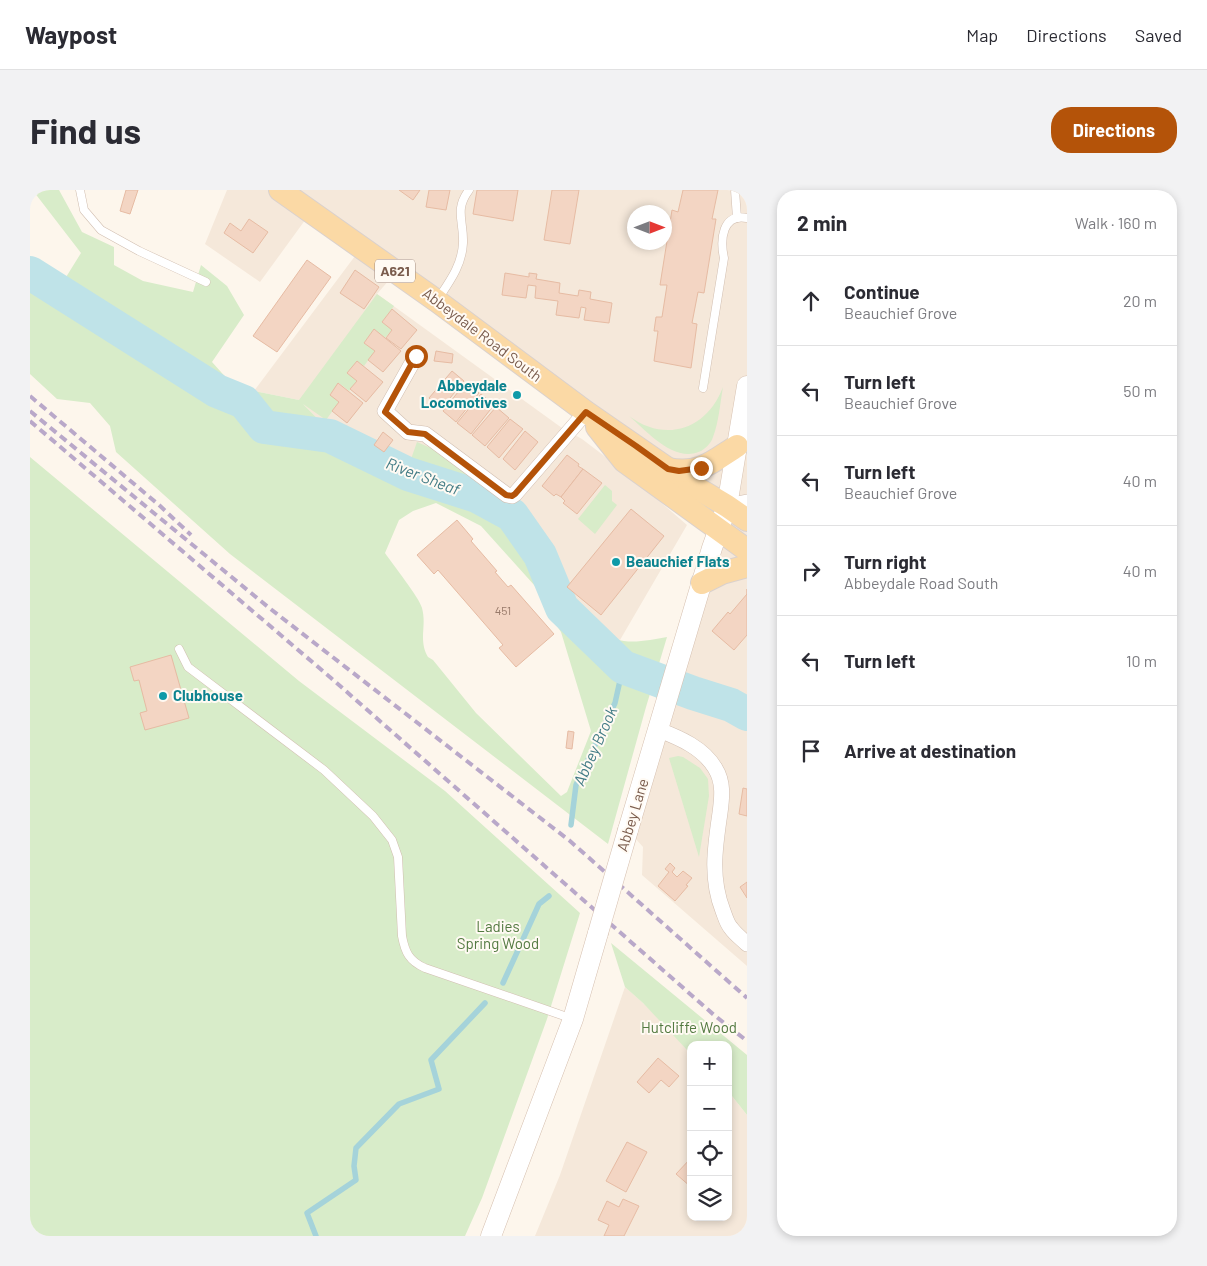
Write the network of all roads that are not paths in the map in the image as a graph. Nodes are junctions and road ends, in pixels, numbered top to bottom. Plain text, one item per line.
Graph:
1 (80, 190) edge
2 (280, 190) edge
3 (469, 190) edge
4 (735, 190) edge
5 (737, 218) junction
6 (747, 218) edge
7 (206, 282) dead end
8 (436, 301) junction
9 (416, 356) dead end
10 (747, 386) edge
11 (703, 388) dead end
12 (586, 412) junction
13 (737, 446) junction
14 (668, 469) junction
15 (737, 504) edge
16 (747, 520) edge
17 (719, 530) junction
18 (747, 550) edge
19 (747, 566) edge
20 (702, 582) junction
21 (179, 649) dead end
22 (662, 721) junction
23 (747, 944) edge
24 (573, 1019) junction
25 (491, 1236) edge

1 - 7 lane
2 - 8 main road, Abbeydale Road South / A621
3 - 8 lane
4 - 5 lane
5 - 6 lane
5 - 11 lane
8 - 12 main road, Abbeydale Road South / A621
9 - 12 street
10 - 13 main road, Abbey Lane
12 - 14 main road, Abbeydale Road South / A621
12 - 17 main road, Abbeydale Road South / A621
13 - 14 main road
13 - 15 main road, Abbey Lane
14 - 15 main road, Abbeydale Road South / A621
15 - 16 main road, Abbeydale Road South / A621
15 - 17 main road, Abbey Lane
17 - 18 main road, Abbeydale Road South / A621
17 - 20 main road, Abbey Lane
19 - 20 main road
20 - 22 main road, Abbey Lane
21 - 24 lane
22 - 23 street
22 - 24 main road, Abbey Lane, bridge
24 - 25 main road, Abbey Lane

